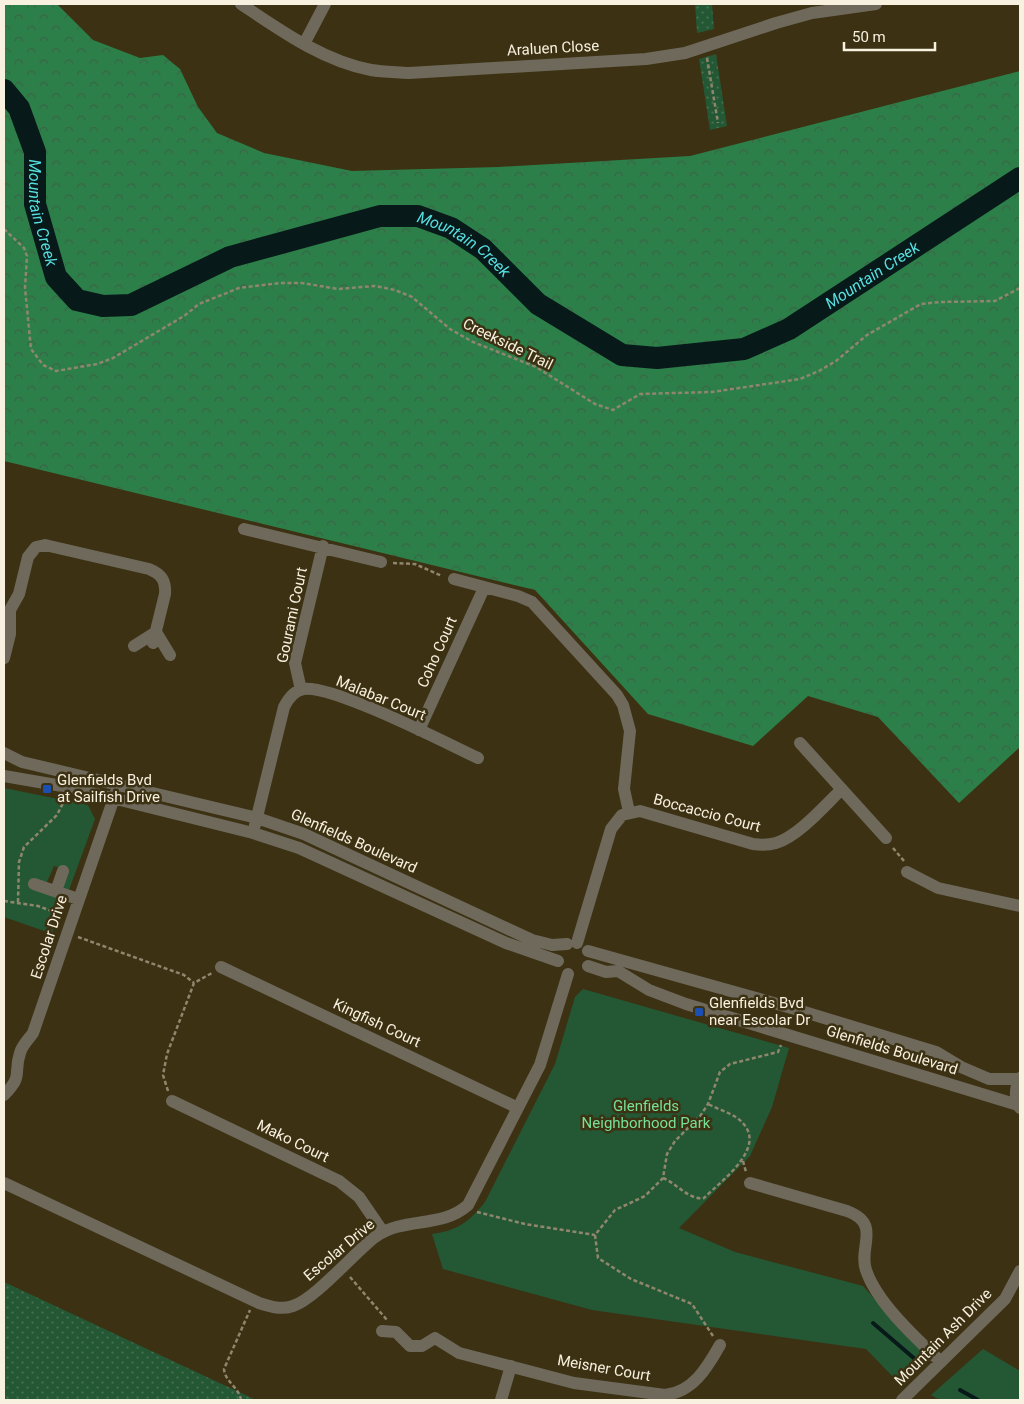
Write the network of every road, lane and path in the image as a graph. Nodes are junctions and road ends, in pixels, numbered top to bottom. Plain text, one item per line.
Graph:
1 (241, 4) edge
2 (325, 4) edge
3 (876, 4) edge
4 (304, 44) junction
5 (704, 48) junction
6 (718, 123) dead end
7 (4, 229) edge
8 (1020, 288) edge
9 (244, 529) dead end
10 (324, 546) junction
11 (381, 562) joint
12 (454, 579) joint
13 (484, 588) junction
14 (7, 609) edge
15 (155, 638) junction
16 (134, 646) dead end
17 (170, 655) dead end
18 (4, 658) edge
19 (301, 690) junction
20 (419, 730) junction
21 (800, 743) dead end
22 (4, 754) edge
23 (478, 758) dead end
24 (4, 776) edge
25 (119, 785) junction
26 (68, 787) junction
27 (842, 789) junction
28 (114, 798) junction
29 (629, 812) junction
30 (257, 818) junction
31 (253, 833) junction
32 (886, 838) joint
33 (63, 871) dead end
34 (908, 872) joint
35 (34, 884) dead end
36 (56, 891) junction
37 (78, 899) junction
38 (4, 901) edge
39 (18, 902) junction
40 (1020, 906) edge
41 (73, 918) junction
42 (69, 933) junction
43 (578, 946) junction
44 (558, 961) junction
45 (588, 966) junction
46 (221, 967) joint
47 (568, 974) junction
48 (194, 983) junction
49 (784, 1034) junction
50 (1020, 1078) edge
51 (4, 1095) edge
52 (172, 1101) joint
53 (708, 1104) junction
54 (1019, 1106) edge
55 (518, 1108) junction
56 (663, 1178) junction
57 (4, 1183) edge
58 (750, 1183) dead end
59 (468, 1205) junction
60 (383, 1232) junction
61 (595, 1235) junction
62 (1020, 1271) edge
63 (348, 1274) dead end
64 (251, 1309) dead end
65 (386, 1318) dead end
66 (382, 1331) dead end
67 (720, 1345) joint
68 (941, 1362) junction
69 (511, 1366) junction
70 (241, 1400) edge
71 (501, 1400) edge
72 (902, 1400) edge

1 - 4 street, Araluen Close
2 - 4 street
3 - 5 street, Araluen Close
4 - 5 street, Araluen Close
5 - 6 path
7 - 8 path, Creekside Trail
9 - 10 street
10 - 11 street
10 - 19 street, Gourami Court
11 - 12 path
12 - 13 street
13 - 20 street, Coho Court
13 - 29 street
14 - 15 street
14 - 18 street
15 - 16 street
15 - 17 street
19 - 20 street, Malabar Court
19 - 30 street
20 - 23 street, Malabar Court
21 - 27 street
22 - 25 street, Glenfields Boulevard
24 - 26 street, Glenfields Boulevard
25 - 28 street, Escolar Drive
25 - 30 street, Glenfields Boulevard
26 - 28 street, Glenfields Boulevard
26 - 39 path
27 - 29 street, Boccaccio Court
27 - 32 street
28 - 31 street, Glenfields Boulevard
28 - 37 street, Escolar Drive
29 - 43 street
30 - 31 street
30 - 43 street, Glenfields Boulevard
31 - 44 street, Glenfields Boulevard
32 - 34 path
33 - 36 street
34 - 40 street
35 - 36 street
36 - 37 street
37 - 41 street, Escolar Drive
38 - 39 path
39 - 41 path
41 - 42 street, Escolar Drive
42 - 48 path
42 - 51 street, Escolar Drive
43 - 44 street
43 - 45 street
43 - 50 street, Glenfields Boulevard
44 - 47 street
45 - 47 street
45 - 49 street, Glenfields Boulevard
46 - 48 path
46 - 55 street, Kingfish Court
47 - 55 street
48 - 52 path
49 - 53 path
49 - 54 street, Glenfields Boulevard
50 - 54 street
52 - 60 street, Mako Court
53 - 56 path
53 - 56 path
55 - 59 street
56 - 61 path
57 - 60 street, Escolar Drive
58 - 68 street
59 - 60 street, Escolar Drive
59 - 61 path
61 - 67 path
62 - 68 street, Mountain Ash Drive
63 - 65 path
64 - 70 path
66 - 69 street, Meisner Court
67 - 69 street, Meisner Court
68 - 72 street, Mountain Ash Drive
69 - 71 street

